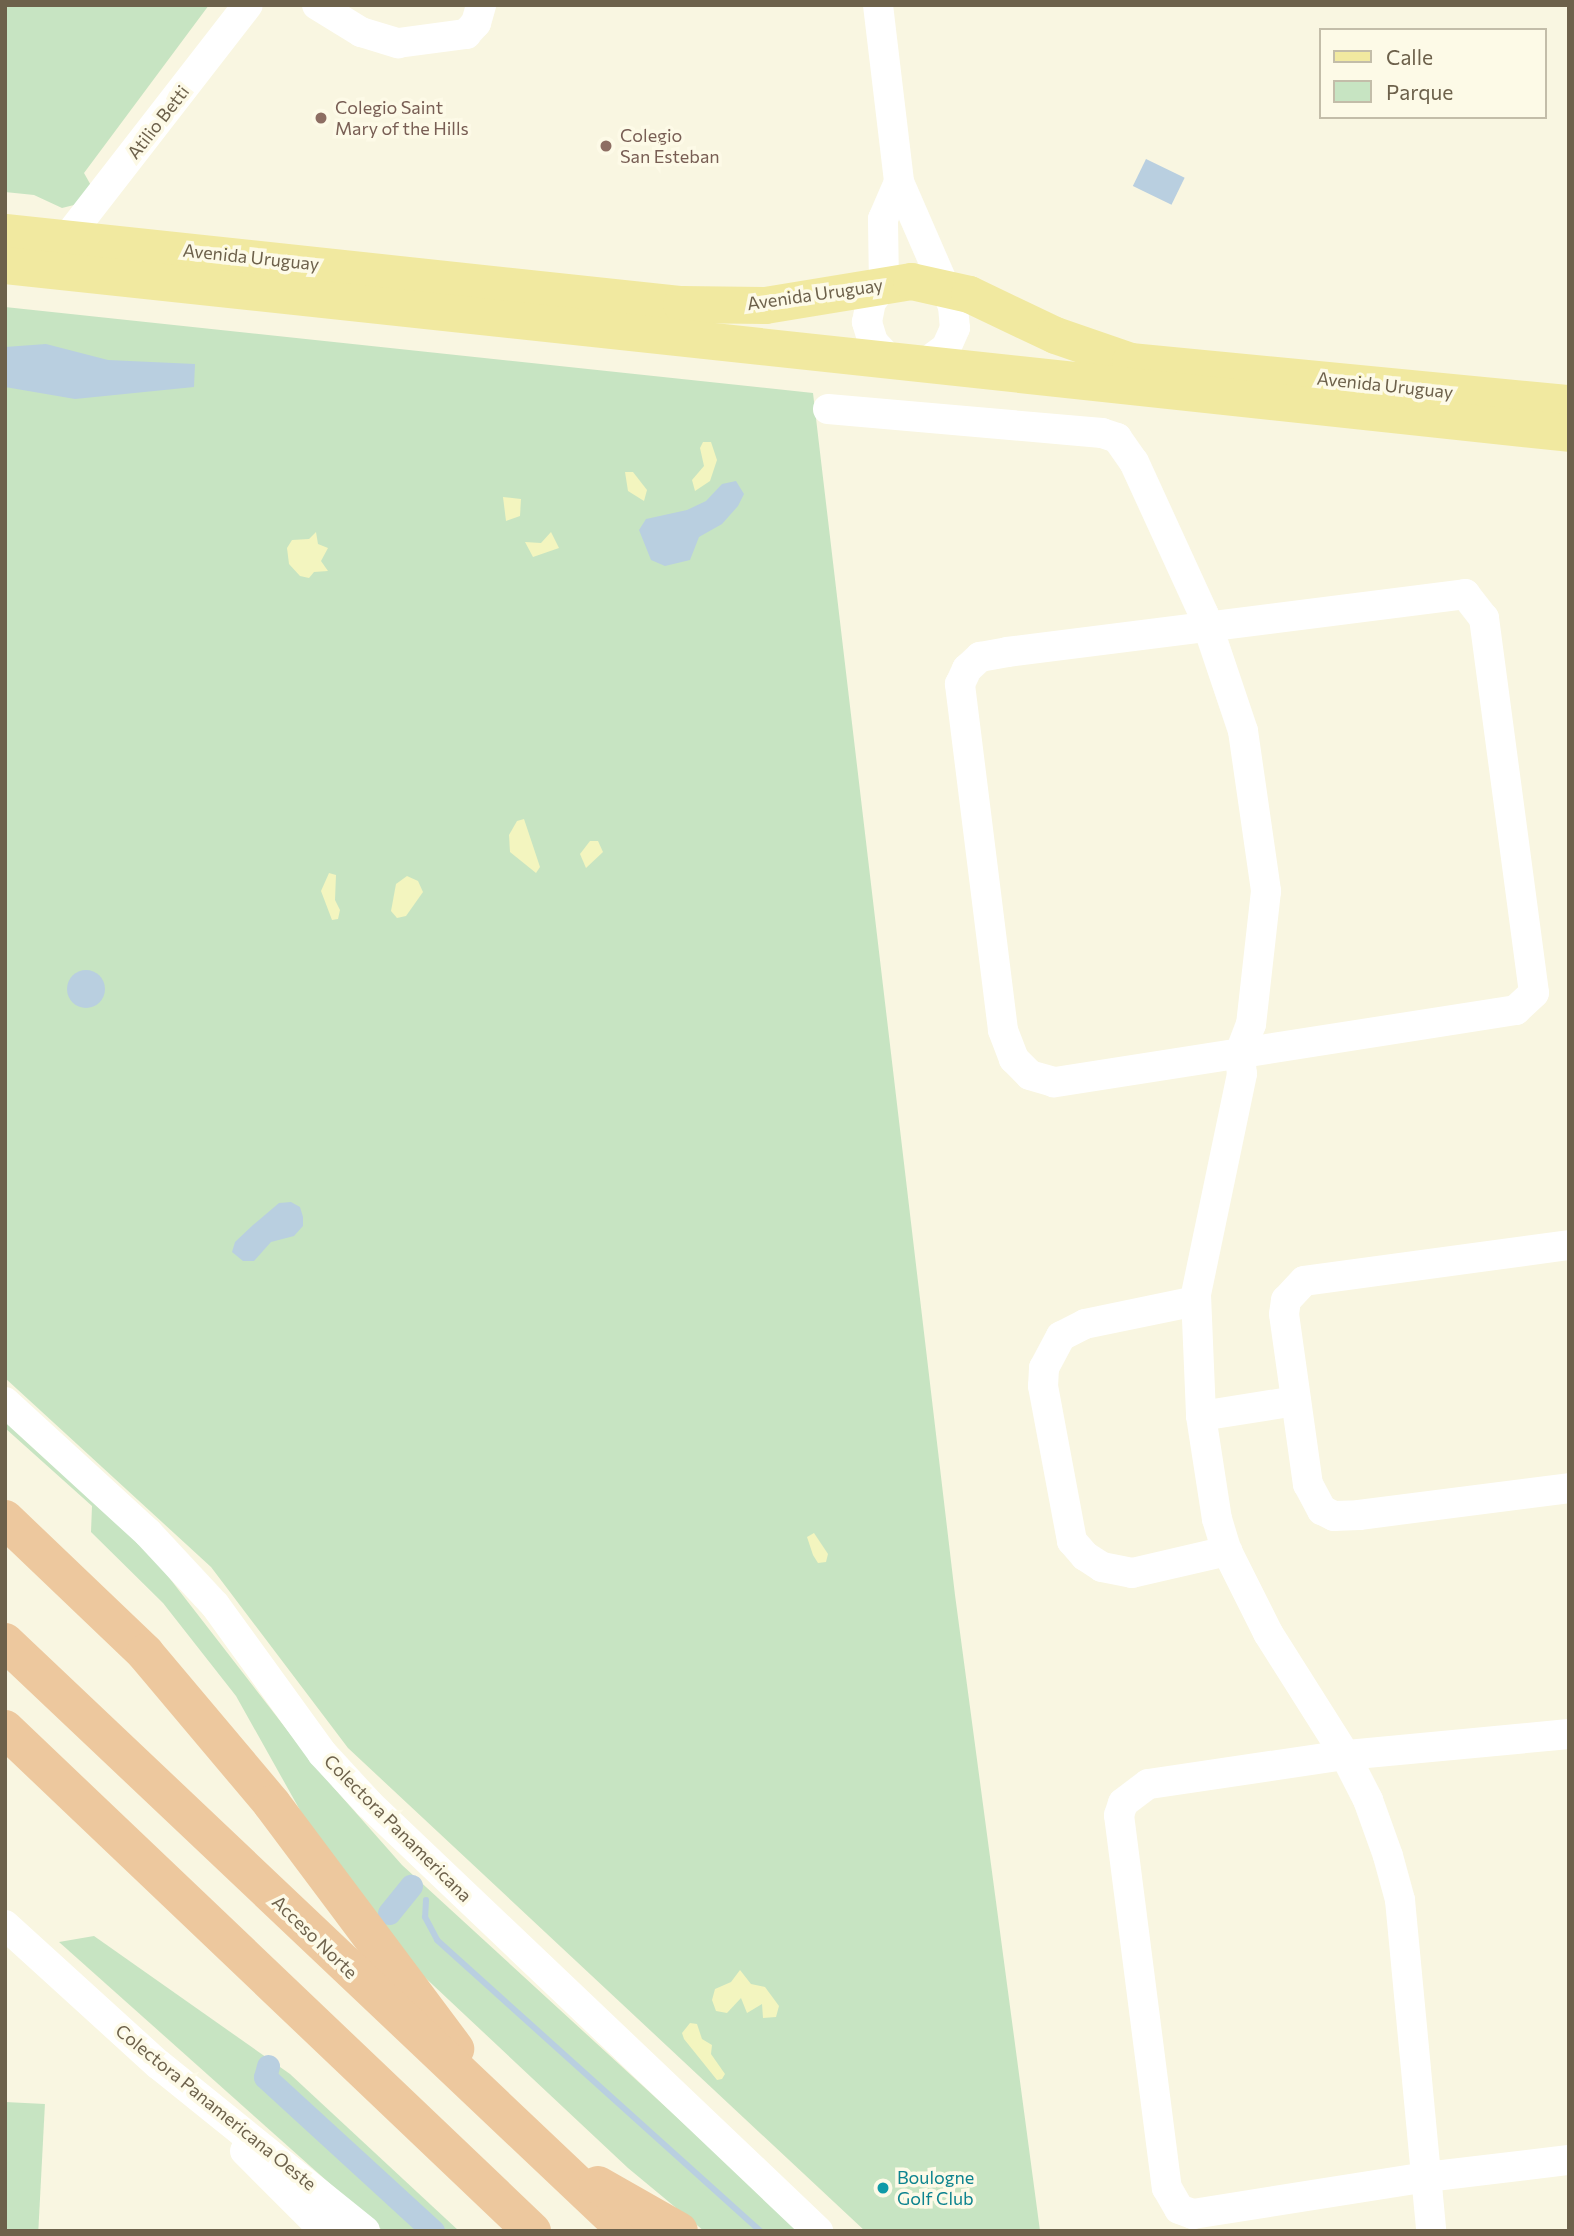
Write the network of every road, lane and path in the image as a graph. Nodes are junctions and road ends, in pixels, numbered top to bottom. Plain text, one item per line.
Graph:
1 (248, 5) edge
2 (317, 5) edge
3 (481, 5) edge
4 (878, 5) edge
5 (899, 182) junction
6 (5, 232) edge
7 (67, 239) junction
8 (5, 265) edge
9 (884, 285) junction
10 (940, 285) junction
11 (906, 364) junction
12 (1569, 403) edge
13 (828, 409) dead end
14 (1569, 433) edge
15 (1208, 626) junction
16 (1240, 1053) junction
17 (1569, 1245) edge
18 (1196, 1301) junction
19 (1296, 1401) junction
20 (5, 1402) edge
21 (1202, 1416) junction
22 (1569, 1488) edge
23 (5, 1518) edge
24 (1227, 1551) junction
25 (5, 1642) edge
26 (1569, 1734) edge
27 (11, 1736) edge
28 (1345, 1755) junction
29 (5, 1925) edge
30 (169, 2073) junction
31 (495, 2109) junction
32 (550, 2159) junction
33 (1569, 2160) edge
34 (1426, 2177) junction
35 (325, 2231) edge
36 (365, 2231) edge
37 (532, 2231) edge
38 (627, 2231) edge
39 (679, 2231) edge
40 (818, 2231) edge
41 (1431, 2231) edge

1 - 7 street, Atilio Betti
2 - 3 street
4 - 5 street
5 - 9 street
5 - 10 street
6 - 7 main road, Avenida Uruguay
7 - 9 main road, Avenida Uruguay
8 - 11 main road, Avenida Uruguay
9 - 10 main road, Avenida Uruguay
9 - 11 street
10 - 11 street
10 - 12 main road, Avenida Uruguay
11 - 14 main road, Avenida Uruguay
13 - 15 street
15 - 16 street
15 - 16 street
15 - 16 street
16 - 18 street
17 - 19 street
18 - 21 street
18 - 24 street
19 - 21 street
19 - 22 street
20 - 40 street, Colectora Panamericana
21 - 24 street
23 - 31 highway
24 - 28 street
25 - 31 highway, Acceso Norte
26 - 28 street
27 - 37 highway
28 - 34 street
28 - 34 street
29 - 30 street, Colectora Panamericana Oeste
30 - 35 street
30 - 36 street, Colectora Panamericana Oeste
31 - 32 highway, Acceso Norte
32 - 38 highway, Acceso Norte
32 - 39 highway
33 - 34 street
34 - 41 street

